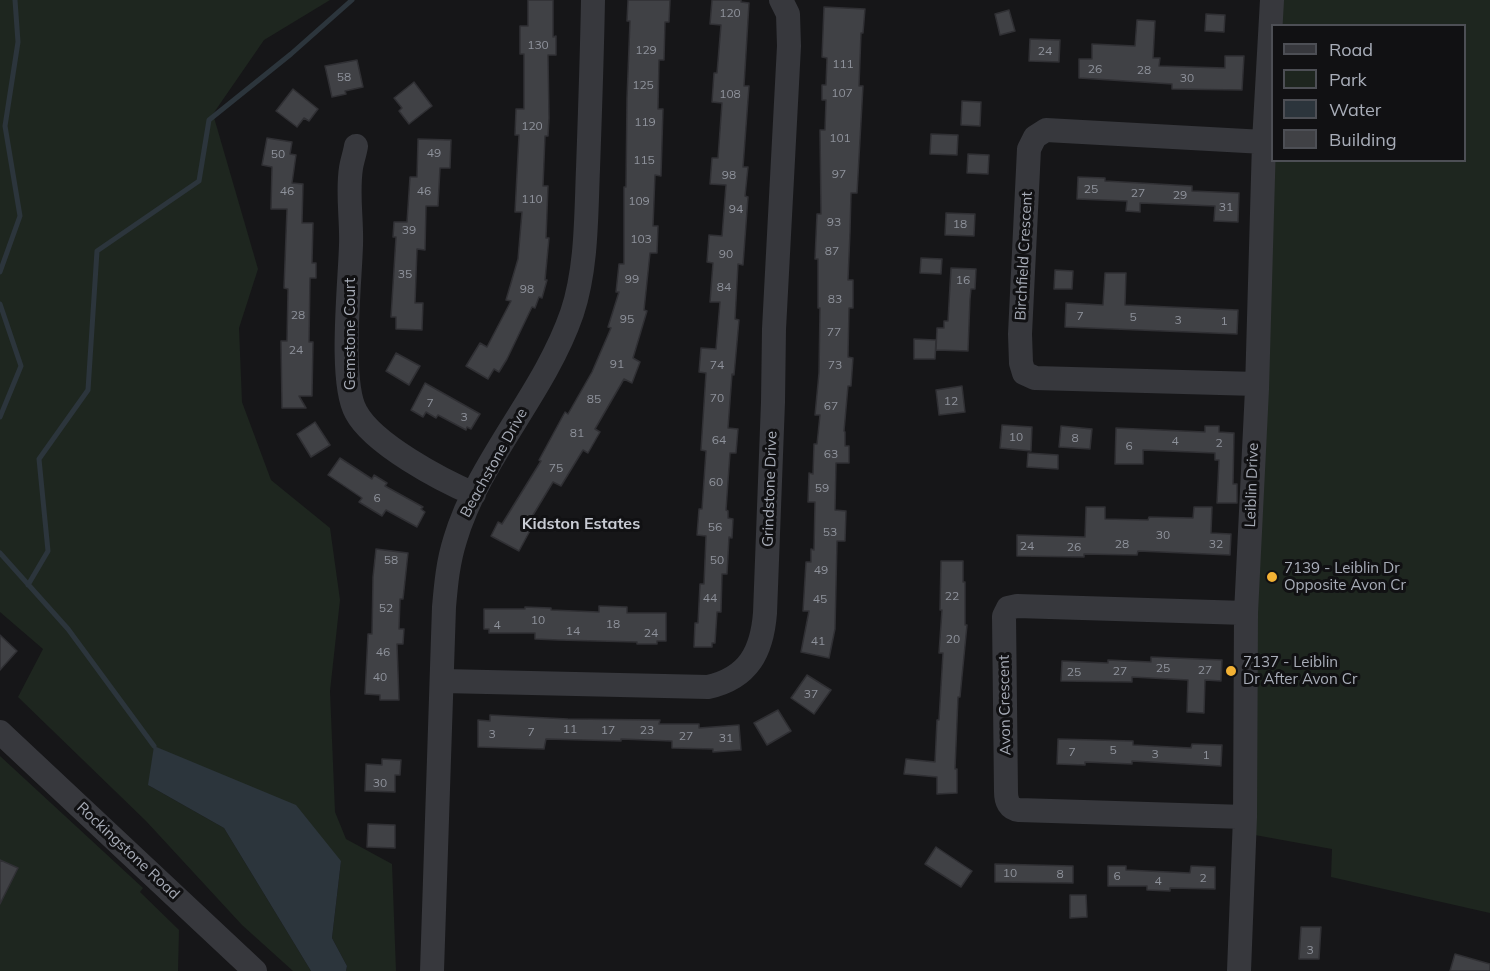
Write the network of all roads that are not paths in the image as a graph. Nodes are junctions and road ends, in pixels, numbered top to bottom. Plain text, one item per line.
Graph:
1 (593, 0) edge
2 (781, 0) edge
3 (1272, 0) edge
4 (1264, 142) junction
5 (357, 146) dead end
6 (1257, 384) junction
7 (474, 494) junction
8 (1246, 614) junction
9 (443, 681) junction
10 (0, 732) edge
11 (1245, 817) junction
12 (255, 971) edge
13 (432, 971) edge
14 (1239, 971) edge

1 - 7 street, Beachstone Drive
2 - 9 street, Grindstone Drive
3 - 4 street, Leiblin Drive
4 - 6 street, Leiblin Drive
4 - 6 street, Birchfield Crescent
5 - 7 street, Gemstone Court
6 - 8 street, Leiblin Drive
7 - 9 street, Beachstone Drive
8 - 11 street, Leiblin Drive
8 - 11 street, Avon Crescent
9 - 13 street, Beachstone Drive
10 - 12 street, Rockingstone Road
11 - 14 street, Leiblin Drive

